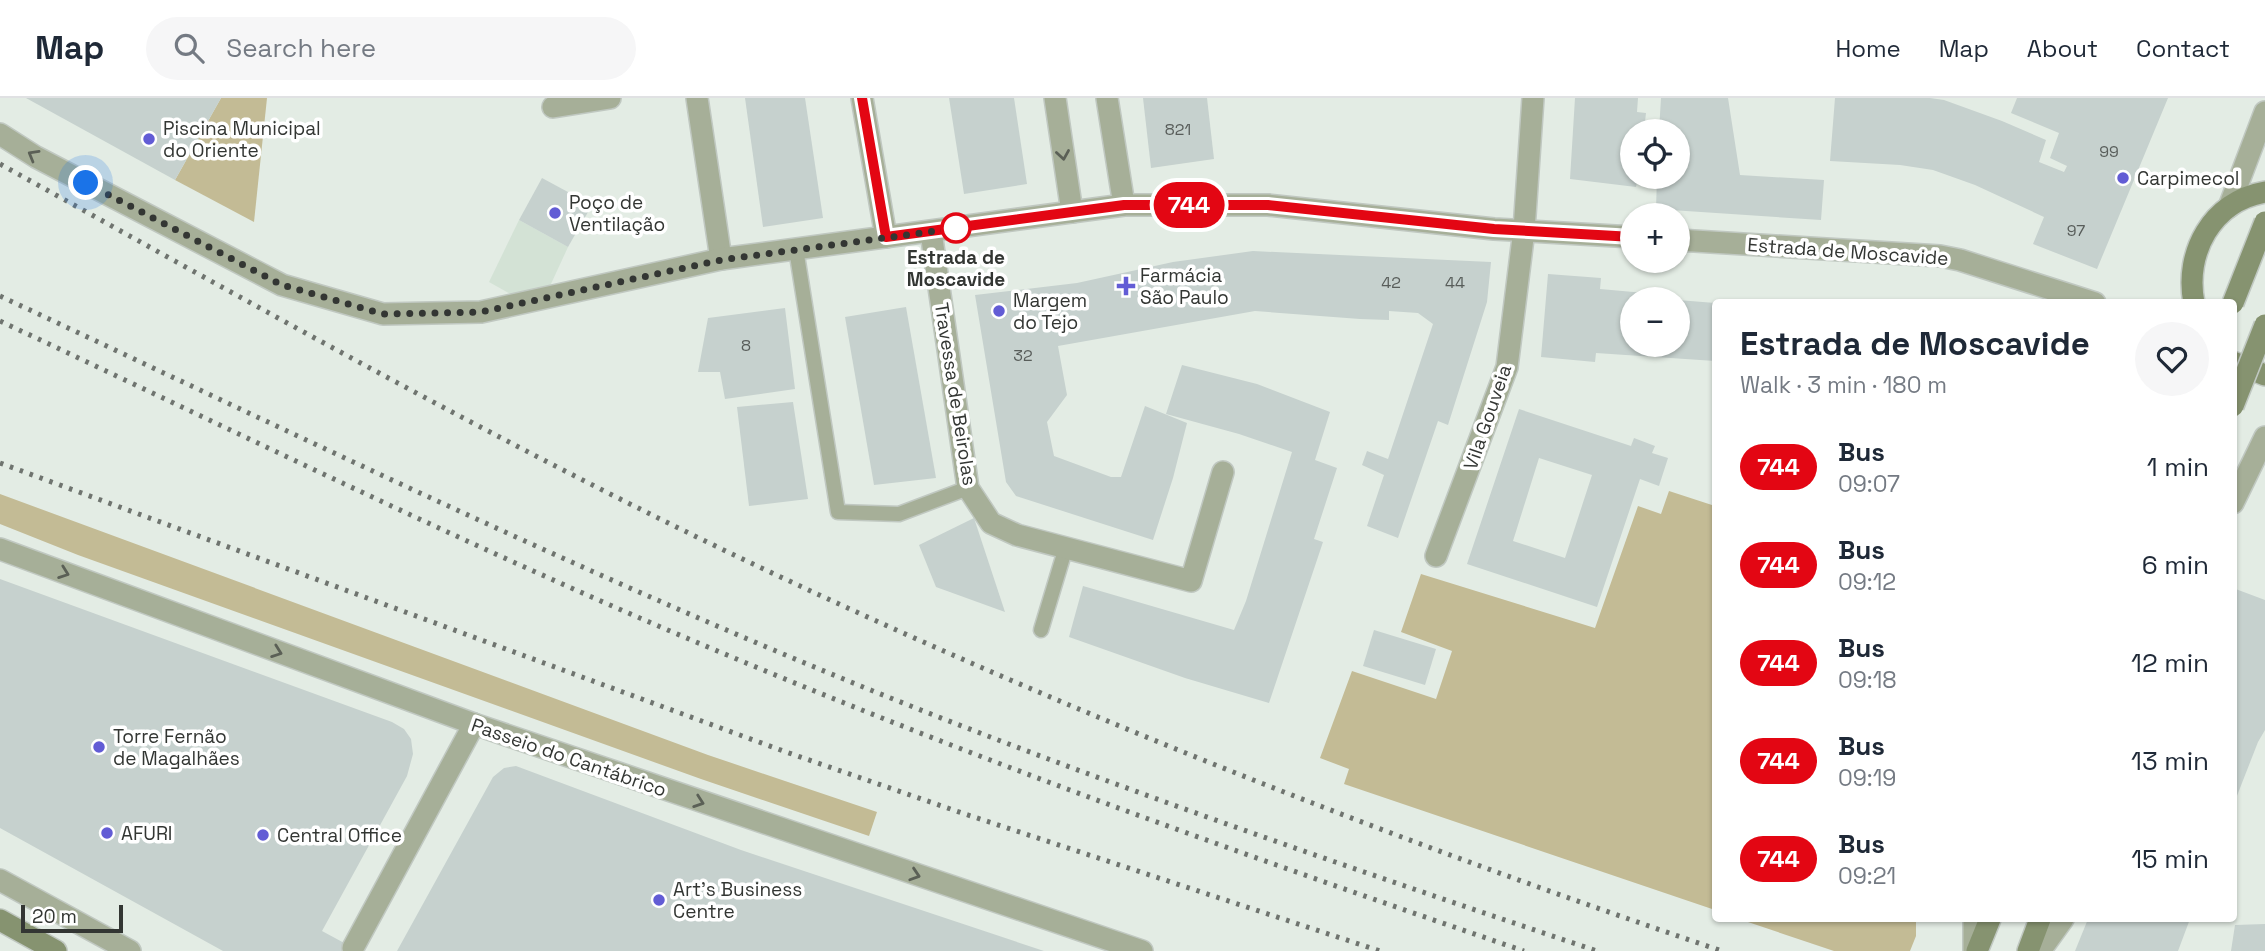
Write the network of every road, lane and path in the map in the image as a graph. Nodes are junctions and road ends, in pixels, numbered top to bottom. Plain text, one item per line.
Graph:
1 (610, 98) edge
2 (697, 98) edge
3 (862, 98) edge
4 (1055, 98) edge
5 (1107, 98) edge
6 (1533, 98) edge
7 (553, 107) dead end
8 (2265, 112) edge
9 (0, 134) edge
10 (2265, 192) edge
11 (1124, 205) junction
12 (2229, 207) junction
13 (1072, 212) junction
14 (2265, 222) edge
15 (1524, 230) junction
16 (931, 232) junction
17 (1620, 236) edge
18 (886, 237) junction
19 (1690, 241) edge
20 (796, 249) junction
21 (721, 260) junction
22 (2189, 296) edge
23 (2082, 299) edge
24 (2235, 299) edge
25 (2265, 325) edge
26 (2237, 364) edge
27 (2265, 375) edge
28 (2237, 396) edge
29 (2265, 437) edge
30 (1223, 472) dead end
31 (968, 488) junction
32 (2237, 495) edge
33 (1066, 547) junction
34 (0, 549) edge
35 (1436, 556) dead end
36 (1041, 630) dead end
37 (474, 724) junction
38 (0, 880) edge
39 (0, 920) edge
40 (1974, 922) edge
41 (1989, 922) edge
42 (2039, 922) edge
43 (2061, 922) edge
44 (353, 948) dead end
45 (56, 951) edge
46 (130, 951) edge
47 (1142, 951) edge
48 (1976, 951) edge
49 (2028, 951) edge
50 (2040, 951) edge

1 - 7 street
2 - 21 street
3 - 18 street
4 -> 13 street
5 - 11 street
6 - 15 street, Vila Gouveia
8 - 12 street
21 -> 9 street
10 - 12 main road
11 - 13 street
11 - 15 street
12 - 22 main road
13 - 16 street
14 - 24 main road, bridge
15 - 17 street
15 - 35 street, Vila Gouveia
16 - 18 street
16 - 31 street, Travessa de Beirolas
18 - 20 street
19 - 23 street, Estrada de Moscavide
20 - 21 street
20 - 31 lane
25 - 28 main road, bridge
26 - 27 main road
29 - 32 street
30 - 33 street, Travessa de Beirolas
31 - 33 street, Travessa de Beirolas
33 - 36 lane
34 -> 37 street, Passeio do Cantábrico
37 - 44 street
37 -> 47 street, Passeio do Cantábrico
38 - 46 street
39 - 45 main road
40 - 48 street
41 - 48 main road
42 - 49 main road
43 - 50 street

